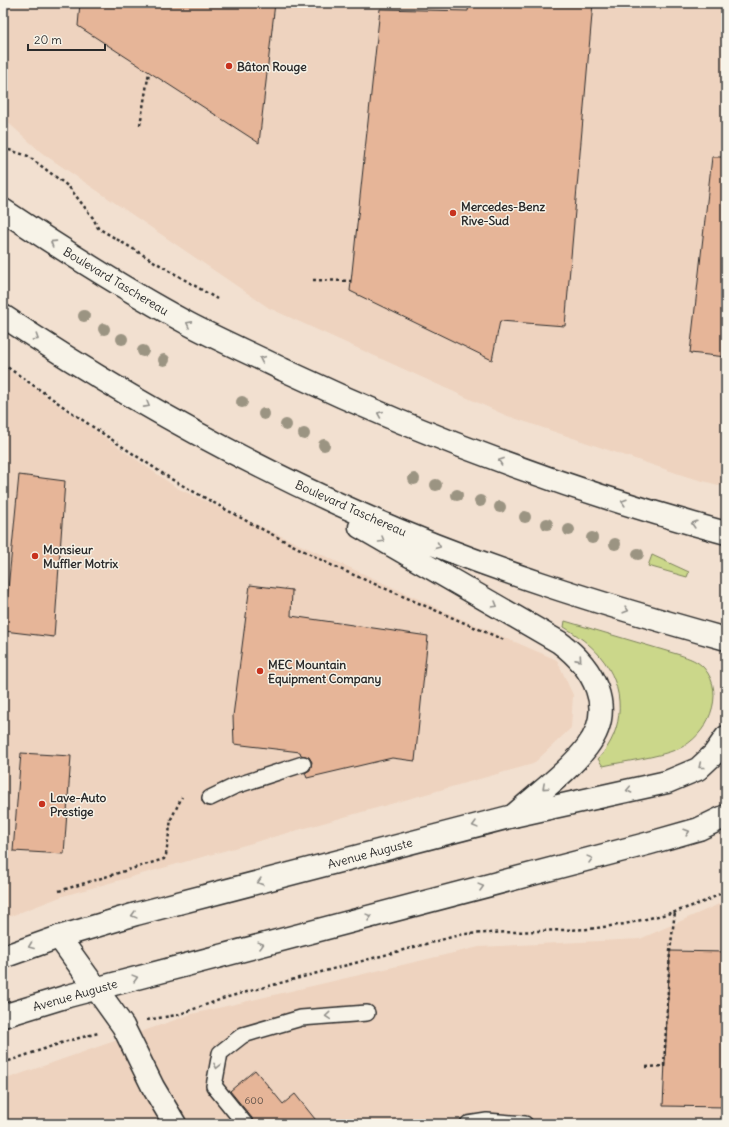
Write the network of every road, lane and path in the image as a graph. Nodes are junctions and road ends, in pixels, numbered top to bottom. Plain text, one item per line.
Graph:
1 (148, 72) dead end
2 (140, 125) dead end
3 (3, 148) edge
4 (3, 210) edge
5 (313, 280) dead end
6 (351, 281) dead end
7 (217, 299) dead end
8 (3, 316) edge
9 (3, 364) edge
10 (228, 450) junction
11 (726, 533) edge
12 (726, 639) edge
13 (509, 642) dead end
14 (726, 737) edge
15 (303, 764) dead end
16 (182, 797) dead end
17 (210, 798) dead end
18 (513, 816) junction
19 (726, 816) edge
20 (59, 891) dead end
21 (726, 891) edge
22 (675, 912) junction
23 (59, 937) junction
24 (3, 957) edge
25 (97, 988) junction
26 (367, 1012) dead end
27 (3, 1016) edge
28 (164, 1016) dead end
29 (77, 1038) dead end
30 (3, 1063) edge
31 (646, 1067) dead end
32 (175, 1124) edge
33 (245, 1124) edge
34 (468, 1124) edge
35 (525, 1124) edge

1 - 2 path
3 - 7 path
11 -> 4 main road, Boulevard Taschereau
5 - 6 path
8 -> 10 main road, Boulevard Taschereau
9 - 13 path
10 -> 12 main road, Boulevard Taschereau
10 -> 18 main road
14 -> 18 main road, Avenue Auguste
15 - 17 lane
16 - 20 path
18 -> 23 main road, Avenue Auguste
25 -> 19 main road, Avenue Auguste
21 - 22 path
22 - 28 path
22 - 31 path
23 -> 24 main road, Avenue Auguste
23 - 25 main road
25 - 27 main road, Avenue Auguste
25 - 32 main road
26 -> 33 lane
29 - 30 path
34 - 35 lane

